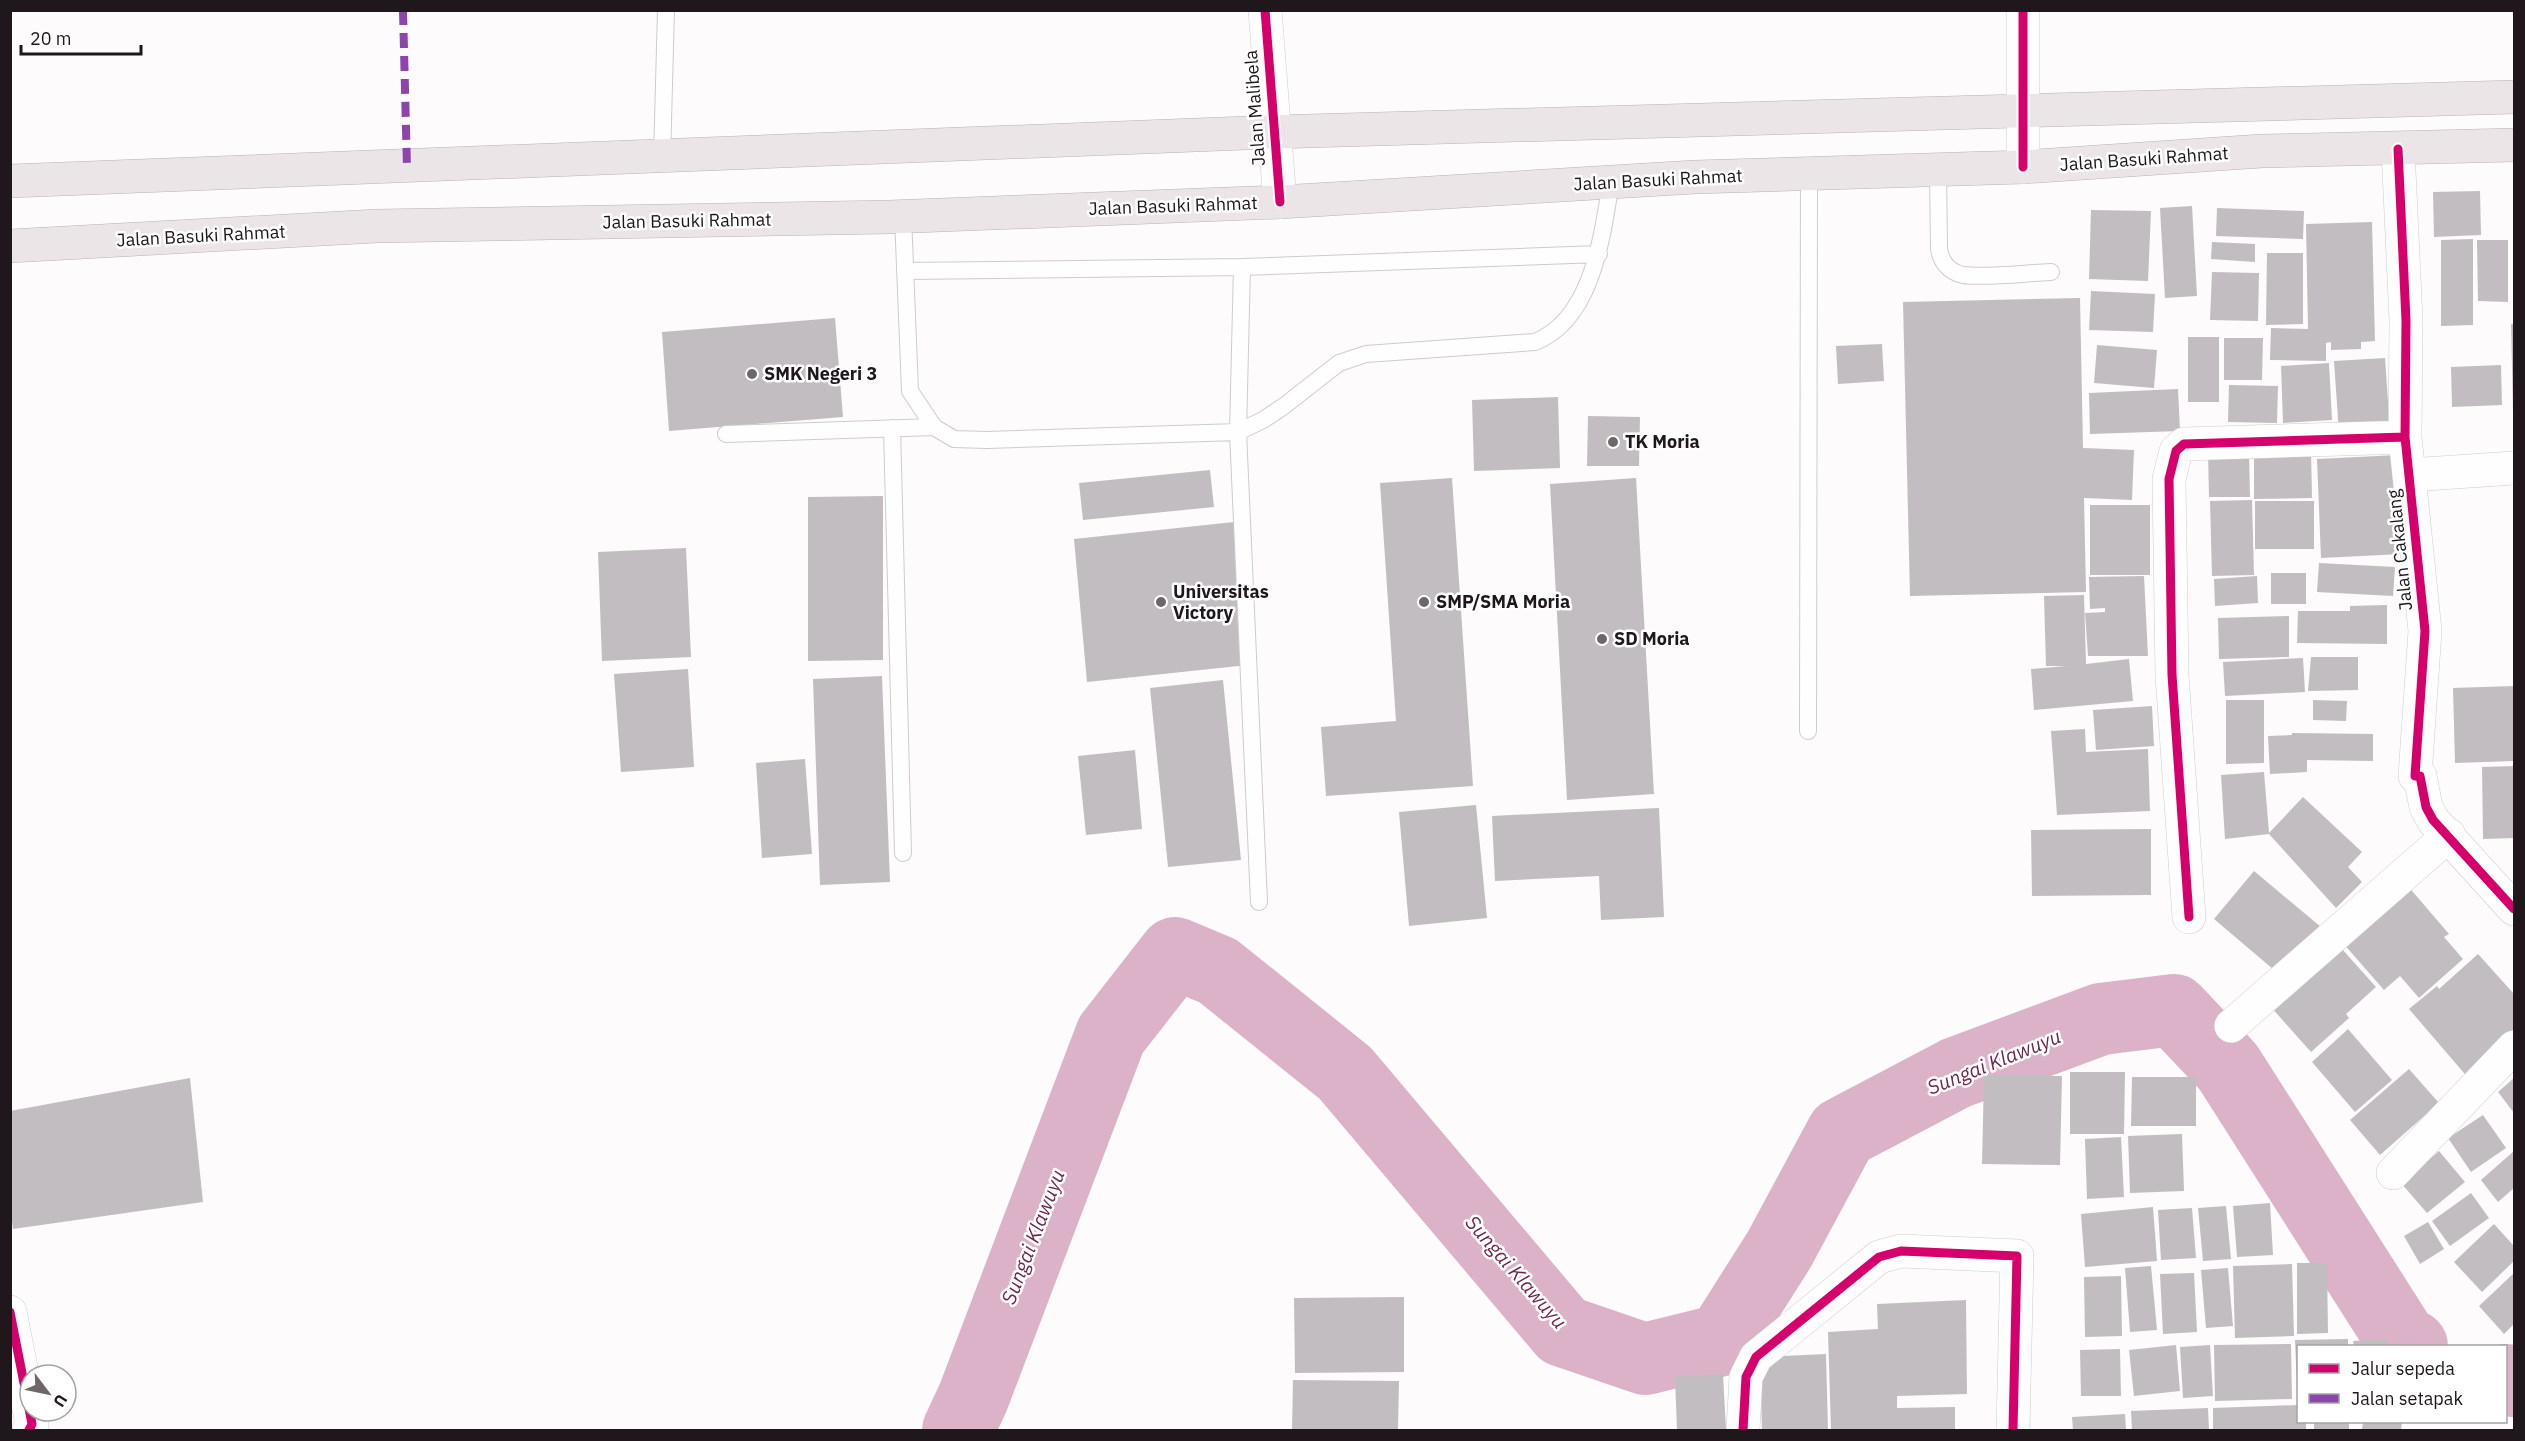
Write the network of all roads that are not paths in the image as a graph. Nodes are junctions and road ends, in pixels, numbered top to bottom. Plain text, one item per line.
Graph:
1 (666, 10) edge
2 (1265, 10) edge
3 (2023, 10) edge
4 (2514, 98) edge
5 (2023, 111) junction
6 (1272, 132) junction
7 (2514, 145) edge
8 (2398, 149) junction
9 (662, 158) junction
10 (2023, 167) junction
11 (1938, 170) junction
12 (1809, 173) junction
13 (10, 181) edge
14 (1611, 182) junction
15 (1280, 202) junction
16 (903, 216) junction
17 (10, 246) edge
18 (1599, 254) junction
19 (1242, 267) junction
20 (904, 271) junction
21 (2051, 272) dead end
22 (934, 427) junction
23 (892, 428) junction
24 (1238, 432) junction
25 (726, 434) dead end
26 (2405, 437) junction
27 (2514, 468) edge
28 (2410, 475) junction
29 (1808, 731) dead end
30 (2448, 835) junction
31 (903, 853) dead end
32 (1259, 902) dead end
33 (2514, 909) edge
34 (2189, 917) dead end
35 (2231, 1026) dead end
36 (2514, 1047) edge
37 (2393, 1173) dead end
38 (10, 1312) edge
39 (29, 1431) edge
40 (1743, 1431) edge
41 (2013, 1431) edge

1 - 9 lane
2 - 6 street, Jalan Malibela
3 - 5 street
4 - 5 highway
5 - 6 highway
5 - 10 street
6 - 9 highway
6 - 15 street, Jalan Malibela
7 - 8 highway, Jalan Basuki Rahmat
8 - 10 highway, Jalan Basuki Rahmat
8 - 26 street, Jalan Cakalang
9 - 13 highway
10 - 11 highway, Jalan Basuki Rahmat
11 - 12 highway, Jalan Basuki Rahmat
11 - 21 lane
12 - 14 highway, Jalan Basuki Rahmat
12 - 29 lane
14 - 15 highway, Jalan Basuki Rahmat
14 - 18 lane
15 - 16 highway, Jalan Basuki Rahmat
16 - 17 highway, Jalan Basuki Rahmat
16 - 20 lane
18 - 19 lane
18 - 24 lane
19 - 20 lane
19 - 24 lane
20 - 22 lane
22 - 23 lane
22 - 24 lane
23 - 25 lane
23 - 31 lane
24 - 32 lane
26 - 28 street, Jalan Cakalang
26 - 34 street
27 - 28 street
28 - 30 street, Jalan Cakalang
30 - 33 street, Jalan Cakalang
30 - 35 street
36 - 37 street
38 - 39 street
40 - 41 street

